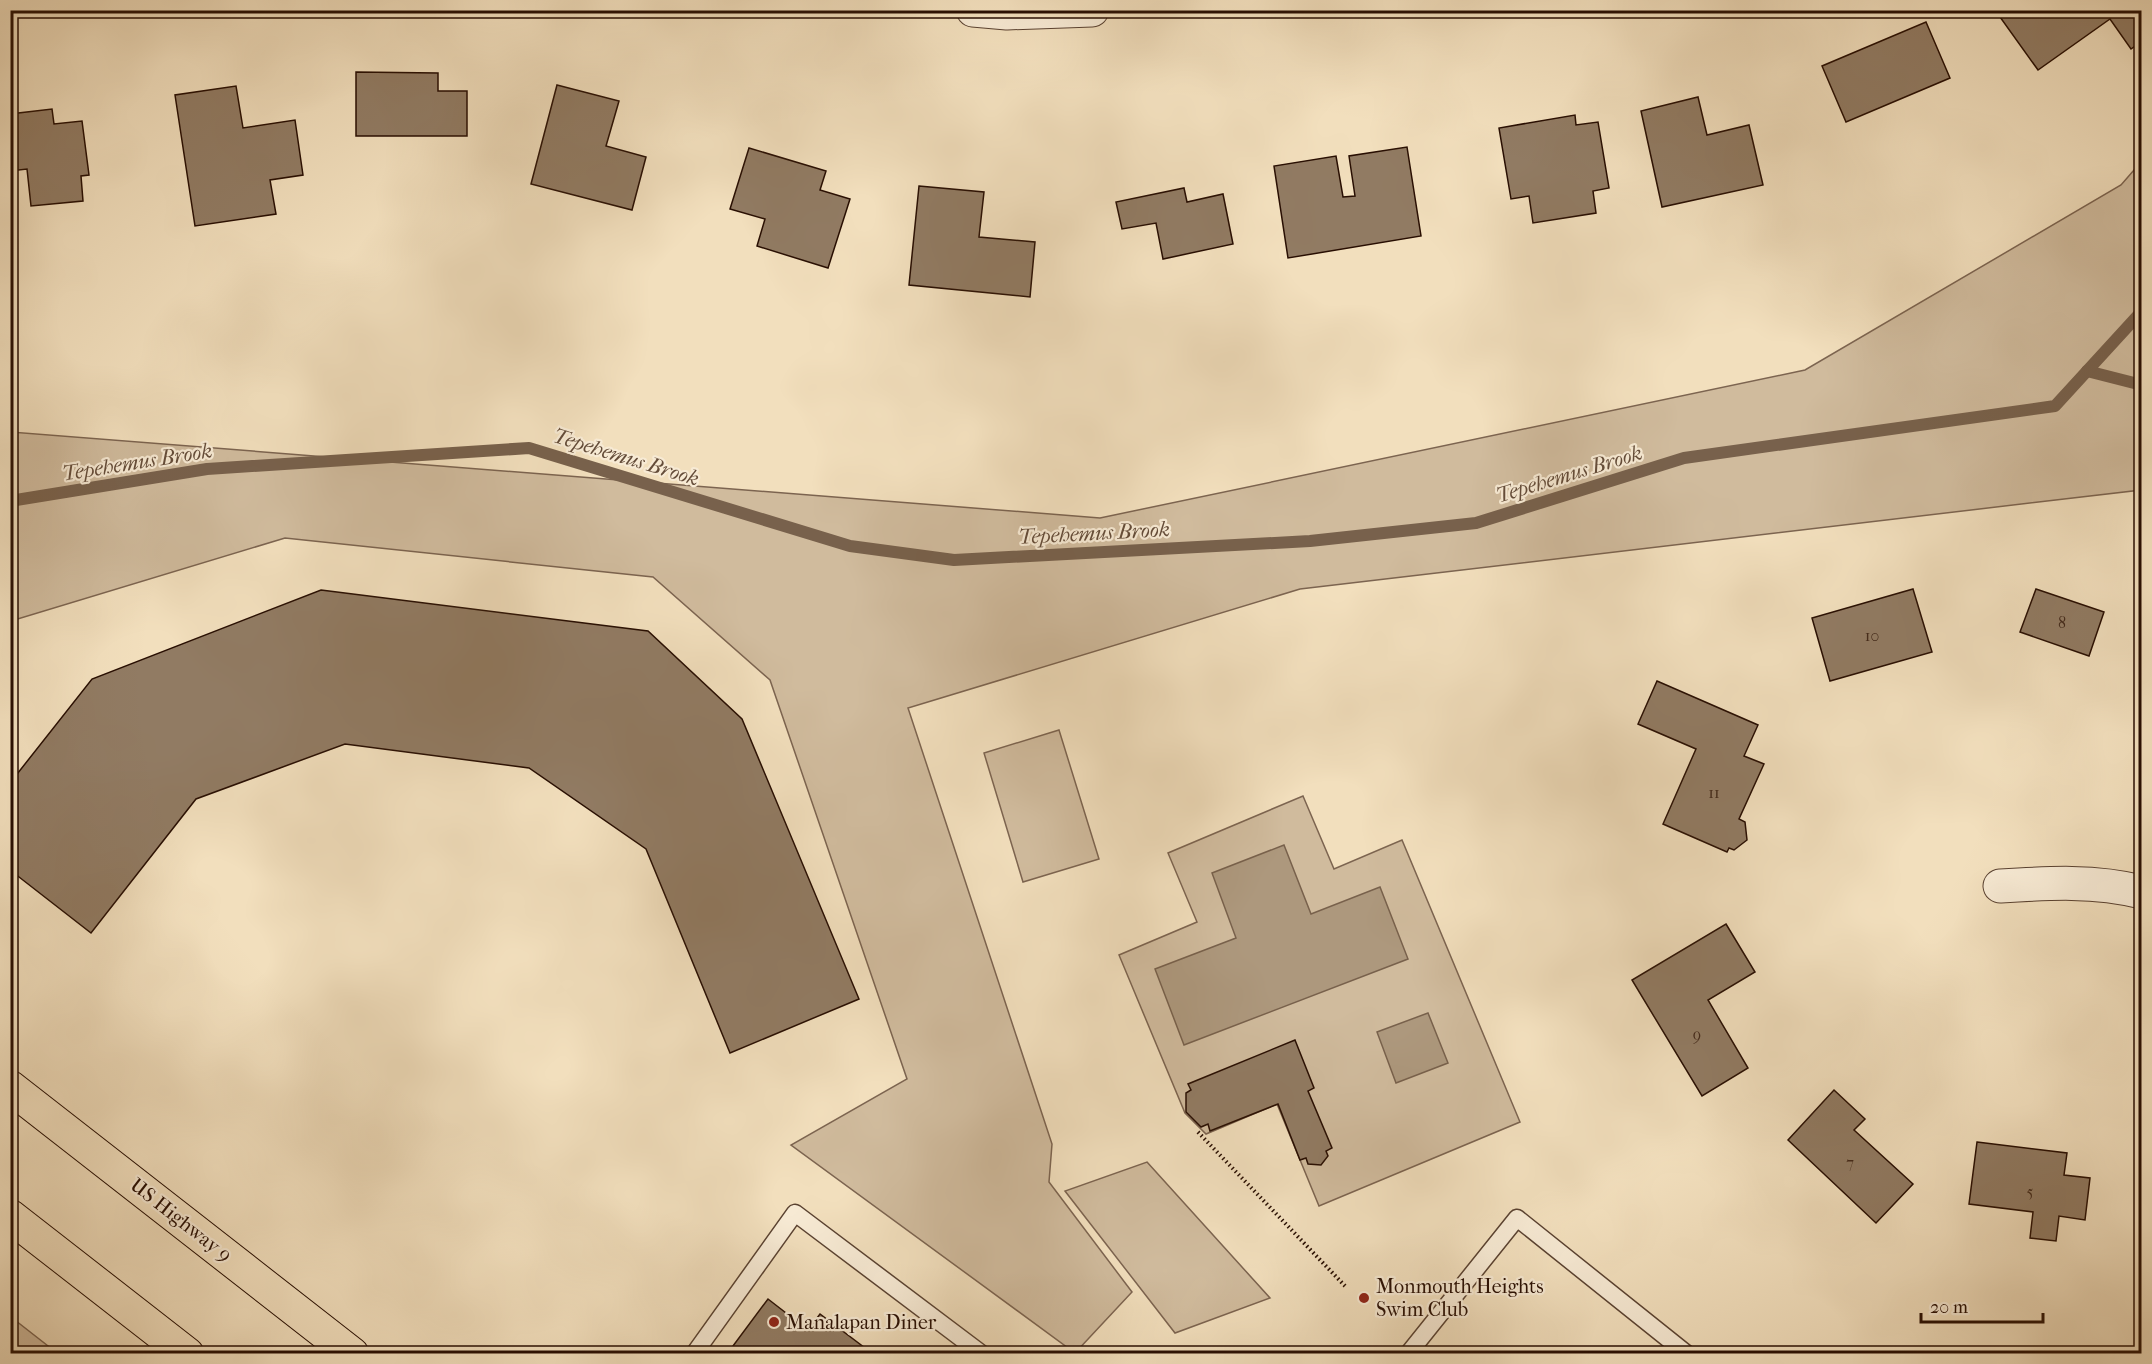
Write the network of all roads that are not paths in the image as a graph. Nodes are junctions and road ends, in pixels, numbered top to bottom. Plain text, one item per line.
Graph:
1 (973, 10) edge
2 (1092, 10) edge
3 (2000, 886) dead end
4 (2142, 892) edge
5 (10, 1087) edge
6 (10, 1216) edge
7 (187, 1353) edge
8 (352, 1353) edge
9 (694, 1353) edge
10 (982, 1353) edge
11 (1408, 1353) edge
12 (1687, 1353) edge

1 - 2 street
3 - 4 street
5 - 8 highway, US Highway 9
6 - 7 highway
9 - 10 lane
11 - 12 lane

